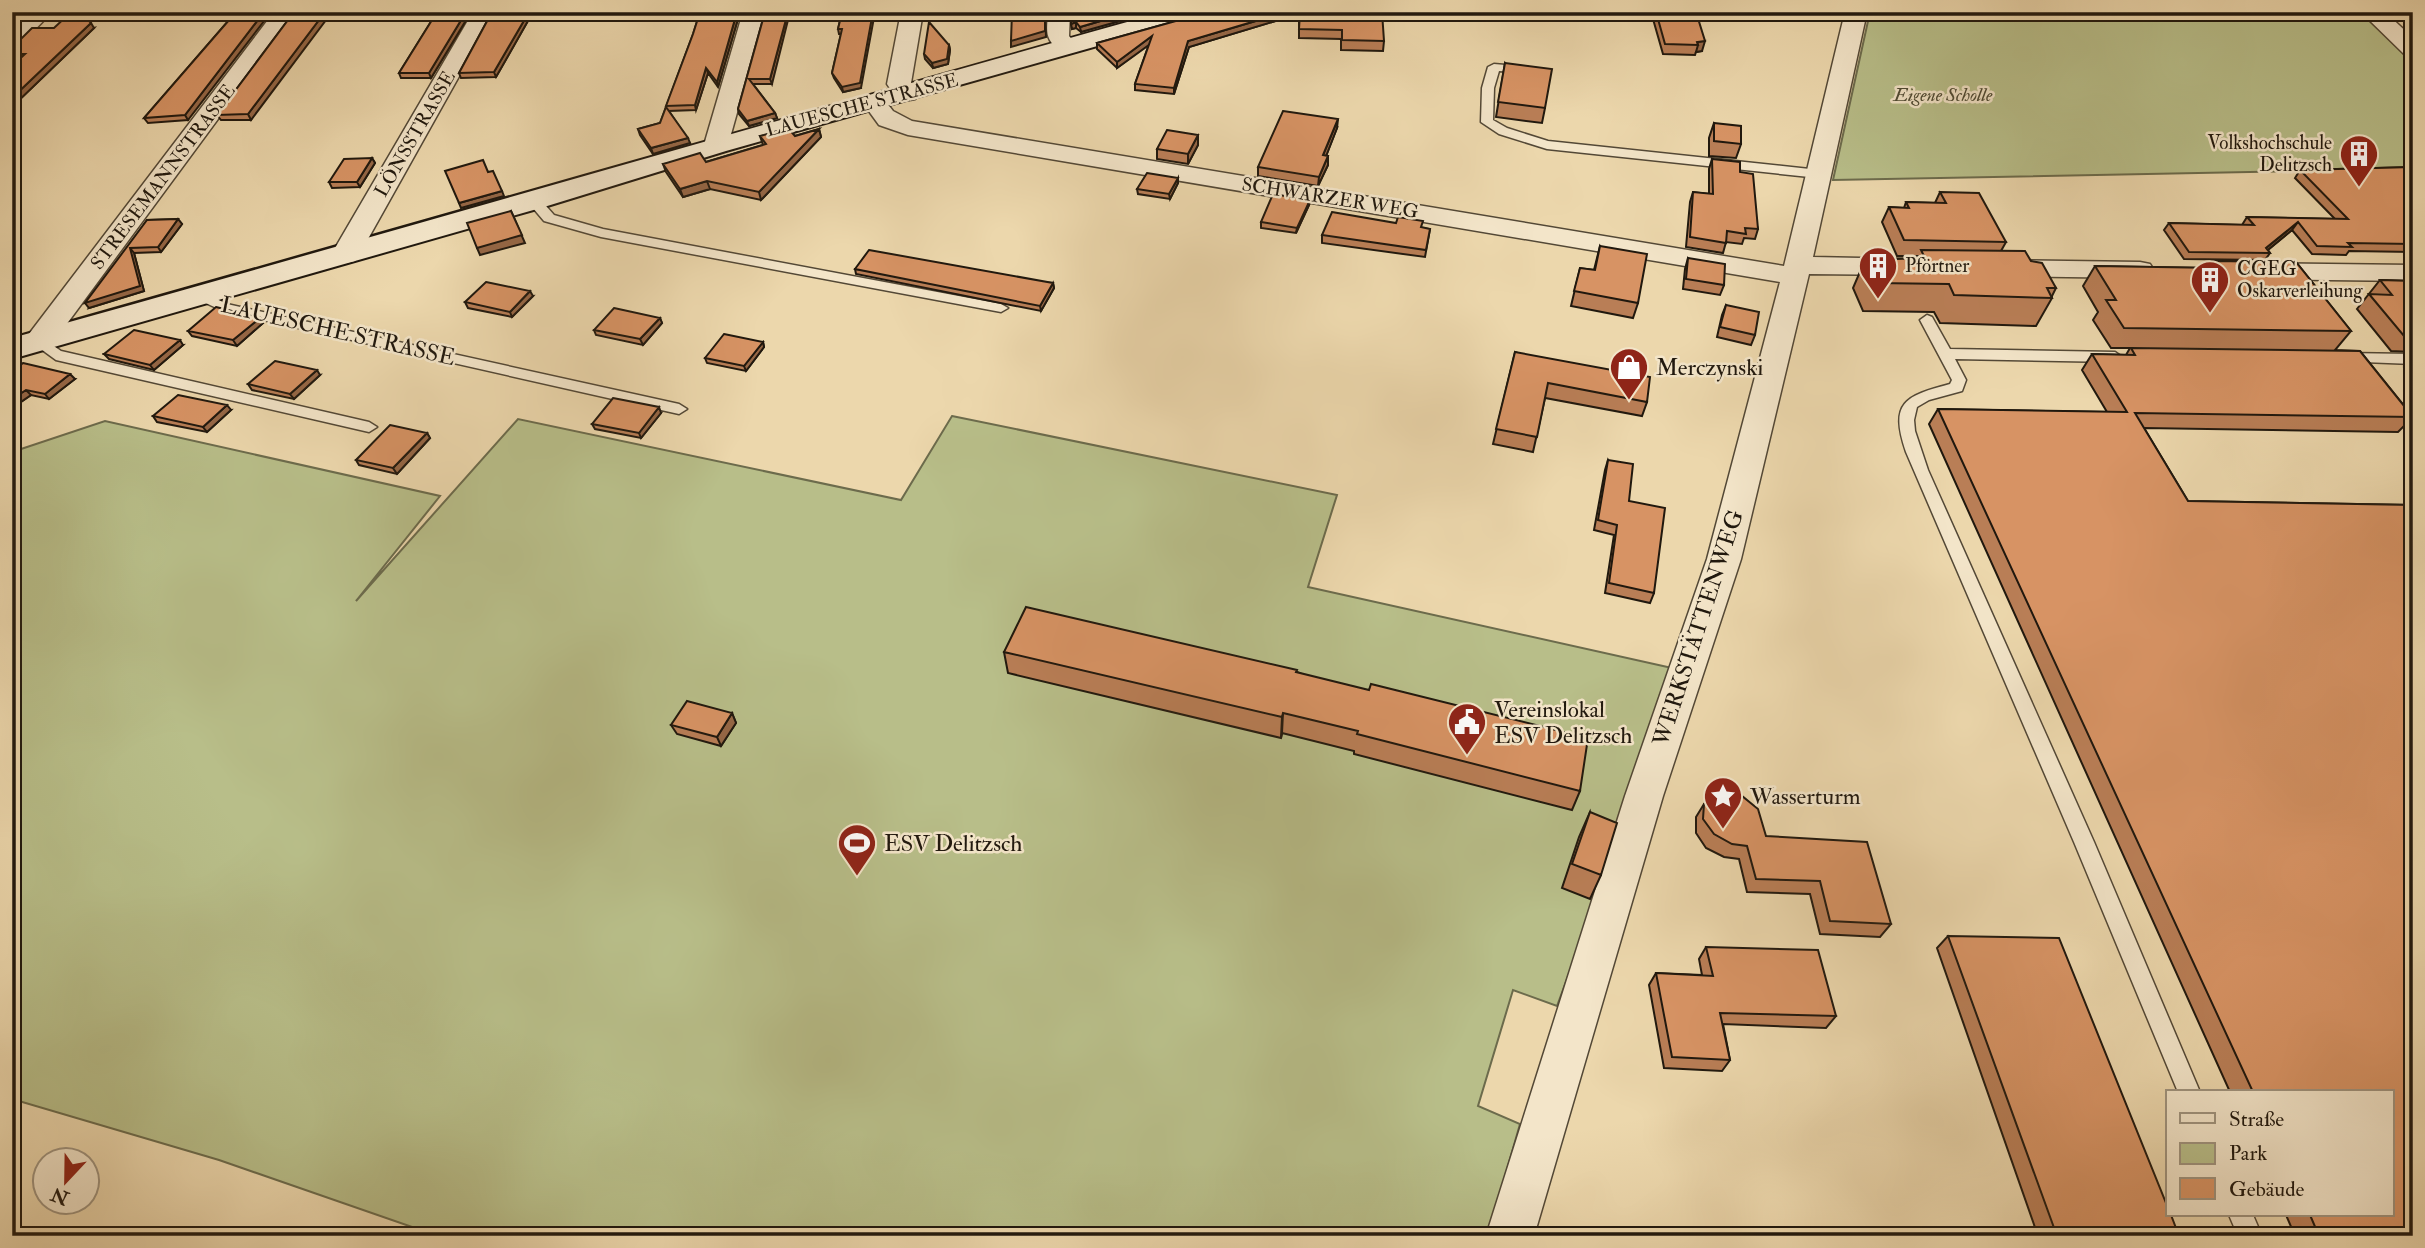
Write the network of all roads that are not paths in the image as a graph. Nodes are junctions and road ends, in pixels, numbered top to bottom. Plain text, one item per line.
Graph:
1 (41, 12) edge
2 (286, 12) edge
3 (484, 12) edge
4 (754, 12) edge
5 (912, 12) edge
6 (1059, 12) edge
7 (1191, 12) edge
8 (1856, 12) edge
9 (2372, 12) edge
10 (15, 35) edge
11 (1068, 47) junction
12 (2413, 50) edge
13 (1530, 70) edge
14 (907, 94) junction
15 (875, 103) junction
16 (716, 145) junction
17 (1819, 174) junction
18 (534, 201) junction
19 (345, 255) junction
20 (1937, 268) edge
21 (1976, 268) edge
22 (1796, 270) junction
23 (2170, 270) edge
24 (2225, 271) edge
25 (2413, 273) edge
26 (202, 296) junction
27 (1000, 308) edge
28 (1927, 320) edge
29 (39, 341) junction
30 (12, 349) edge
31 (1947, 354) junction
32 (2124, 357) edge
33 (2333, 358) edge
34 (2413, 359) edge
35 (680, 408) dead end
36 (369, 427) dead end
37 (2188, 1090) edge
38 (2241, 1216) edge
39 (1510, 1236) edge
40 (2250, 1236) edge

1 - 10 street
2 - 29 street, STRESEMANNSTRASSE
3 - 19 street, LÖNSSTRASSE
4 - 16 street
5 - 14 street
6 - 11 street
7 - 11 street, LAUESCHE STRASSE
8 - 17 street, WERKSTÄTTENWEG
9 - 12 street
11 - 14 street, LAUESCHE STRASSE
13 - 17 lane
14 - 15 street, LAUESCHE STRASSE
15 - 16 street, LAUESCHE STRASSE
15 - 22 street, SCHWARZER WEG
16 - 18 street, LAUESCHE STRASSE
17 - 22 street, WERKSTÄTTENWEG
18 - 19 street, LAUESCHE STRASSE
18 - 27 lane
19 - 26 street, LAUESCHE STRASSE
20 - 22 street, SCHWARZER WEG
21 - 23 street
22 - 39 street, WERKSTÄTTENWEG
24 - 25 street
26 - 29 street, LAUESCHE STRASSE
26 - 35 lane, LAUESCHE STRASSE
28 - 31 lane
29 - 30 street, LAUESCHE STRASSE
29 - 36 lane
31 - 32 lane
31 - 37 lane
33 - 34 lane
38 - 40 lane

